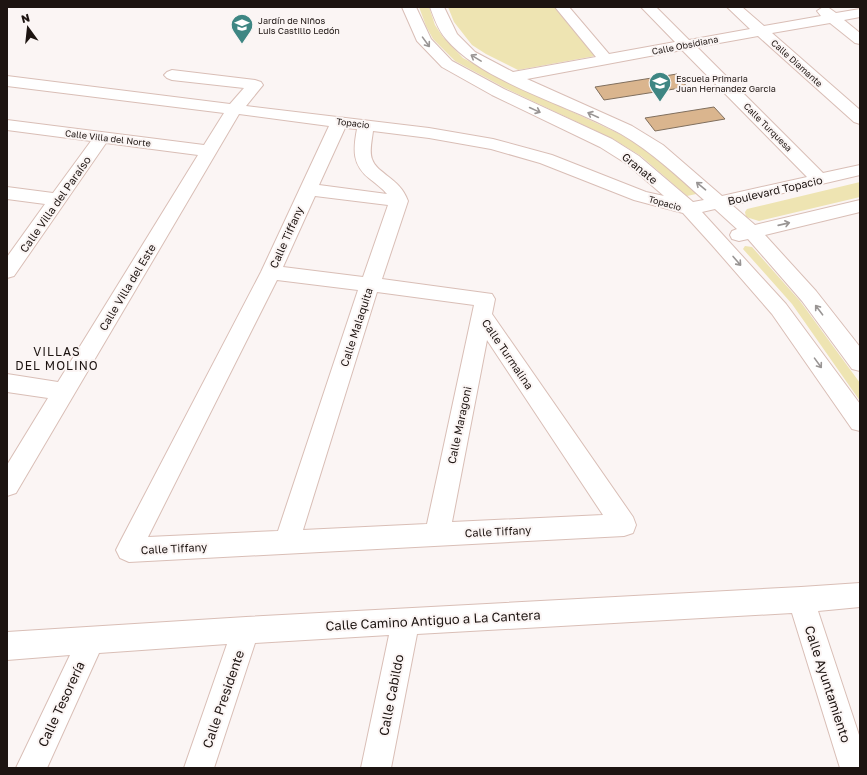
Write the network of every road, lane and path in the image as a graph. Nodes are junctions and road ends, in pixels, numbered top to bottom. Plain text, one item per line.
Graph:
1 (409, 7) edge
2 (437, 7) edge
3 (562, 7) edge
4 (648, 7) edge
5 (734, 7) edge
6 (818, 7) edge
7 (860, 13) edge
8 (832, 18) junction
9 (762, 31) junction
10 (860, 40) edge
11 (686, 45) junction
12 (606, 60) junction
13 (172, 75) dead end
14 (511, 77) junction
15 (7, 81) edge
16 (234, 109) junction
17 (860, 119) edge
18 (338, 122) junction
19 (7, 125) edge
20 (366, 125) junction
21 (102, 137) junction
22 (209, 151) junction
23 (860, 170) edge
24 (819, 179) junction
25 (308, 189) junction
26 (7, 193) edge
27 (59, 200) junction
28 (399, 201) junction
29 (720, 202) junction
30 (689, 209) junction
31 (856, 212) edge
32 (752, 232) junction
33 (719, 240) junction
34 (7, 271) edge
35 (270, 272) junction
36 (370, 284) junction
37 (482, 315) junction
38 (860, 363) edge
39 (7, 383) edge
40 (64, 392) junction
41 (860, 422) edge
42 (7, 486) edge
43 (624, 525) joint
44 (437, 534) junction
45 (287, 542) junction
46 (860, 595) edge
47 (801, 600) junction
48 (406, 622) junction
49 (246, 630) junction
50 (91, 641) junction
51 (7, 646) edge
52 (31, 768) edge
53 (199, 768) edge
54 (376, 768) edge
55 (855, 768) edge

1 -> 30 street, Granate
14 -> 2 street, Granate
3 - 12 street
4 - 11 street, Calle Turquesa
5 - 9 street, Calle Diamante
6 - 8 street
7 - 8 street, Calle Obsidiana
8 - 9 street, Calle Obsidiana
8 - 10 street
9 - 11 street, Calle Obsidiana
9 - 17 street, Calle Diamante
11 - 12 street, Calle Obsidiana
11 - 24 street, Calle Turquesa
12 - 14 street, Calle Obsidiana
13 - 16 street, Calle Villa del Este
29 -> 14 street, Granate
15 - 16 street, Topacio
16 - 18 street, Topacio
16 - 22 street, Calle Villa del Este
18 - 20 street, Topacio
18 - 25 street, Calle Tiffany
19 - 21 street, Calle Villa del Norte
20 - 28 street
20 - 30 street, Topacio
21 - 22 street, Calle Villa del Norte
21 - 27 street, Calle Villa del Paraíso
22 - 40 street, Calle Villa del Este
23 - 24 street, Boulevard Topacio
24 - 29 street, Boulevard Topacio
25 - 28 street
25 - 35 street, Calle Tiffany
26 - 27 street
27 - 34 street, Calle Villa del Paraíso
28 - 36 street, Calle Malaquita
29 - 30 street, Boulevard Topacio
29 - 32 street, Granate
30 - 33 street, Granate
32 -> 31 street
32 - 33 street
38 -> 32 street, Granate
33 -> 41 street, Granate
35 - 36 street, Calle Turmalina
35 - 45 street, Calle Tiffany
36 - 37 street, Calle Turmalina
36 - 45 street, Calle Malaquita
37 - 43 street, Calle Turmalina
37 - 44 street, Calle Maragoni
39 - 40 street
40 - 42 street, Calle Villa del Este
43 - 44 street, Calle Tiffany
44 - 45 street, Calle Tiffany
46 - 47 street, Calle Camino Antiguo a La Cantera
47 - 48 street, Calle Camino Antiguo a La Cantera
47 - 55 street, Calle Ayuntamiento
48 - 49 street, Calle Camino Antiguo a La Cantera
48 - 54 street, Calle Cabildo
49 - 50 street, Calle Camino Antiguo a La Cantera
49 - 53 street, Calle Presidente
50 - 51 street, Calle Camino Antiguo a La Cantera
50 - 52 street, Calle Tesorería

